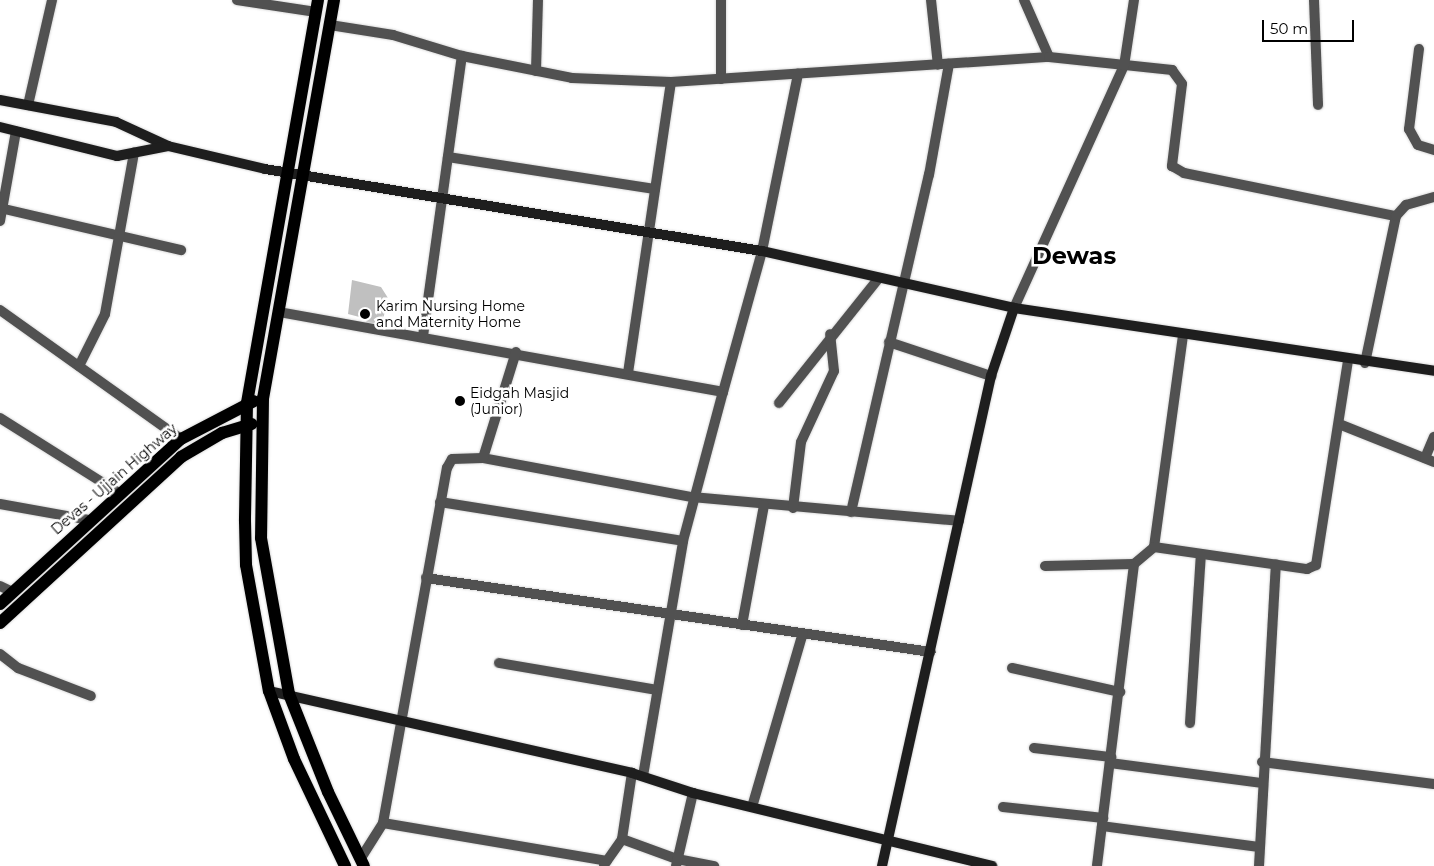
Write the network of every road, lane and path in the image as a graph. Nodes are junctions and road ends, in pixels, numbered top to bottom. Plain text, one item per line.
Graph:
1 (52, 0) edge
2 (237, 0) edge
3 (334, 0) edge
4 (538, 0) edge
5 (720, 0) edge
6 (931, 0) edge
7 (1024, 0) edge
8 (1134, 0) edge
9 (1314, 0) edge
10 (317, 6) edge
11 (330, 25) junction
12 (1419, 49) dead end
13 (462, 56) junction
14 (1049, 57) junction
15 (949, 64) junction
16 (938, 65) junction
17 (1124, 66) junction
18 (536, 71) junction
19 (798, 74) junction
20 (721, 79) junction
21 (671, 82) junction
22 (0, 100) edge
23 (28, 105) junction
24 (1318, 105) dead end
25 (0, 127) edge
26 (16, 131) junction
27 (168, 146) junction
28 (1434, 150) edge
29 (134, 153) junction
30 (448, 157) junction
31 (289, 173) junction
32 (304, 176) junction
33 (655, 189) junction
34 (1434, 197) edge
35 (442, 200) junction
36 (2, 208) edge
37 (1396, 216) junction
38 (0, 221) edge
39 (649, 233) junction
40 (122, 236) junction
41 (181, 250) dead end
42 (762, 251) junction
43 (878, 279) junction
44 (903, 285) junction
45 (1014, 308) junction
46 (0, 310) edge
47 (279, 312) junction
48 (830, 334) junction
49 (423, 336) junction
50 (1183, 336) junction
51 (889, 342) junction
52 (516, 352) junction
53 (1348, 360) junction
54 (1365, 363) junction
55 (79, 366) junction
56 (1434, 371) edge
57 (628, 373) junction
58 (991, 376) junction
59 (723, 392) junction
60 (264, 398) junction
61 (247, 403) junction
62 (779, 403) dead end
63 (0, 418) edge
64 (261, 422) junction
65 (1339, 424) junction
66 (244, 425) junction
67 (1434, 437) edge
68 (181, 439) junction
69 (483, 458) junction
70 (1429, 460) edge
71 (119, 493) junction
72 (692, 497) junction
73 (440, 502) junction
74 (0, 504) edge
75 (764, 505) junction
76 (793, 508) junction
77 (851, 512) junction
78 (89, 520) junction
79 (959, 522) junction
80 (683, 541) junction
81 (1154, 547) junction
82 (1201, 554) junction
83 (1134, 564) junction
84 (1276, 564) junction
85 (1045, 566) dead end
86 (426, 578) junction
87 (0, 586) edge
88 (13, 592) junction
89 (0, 604) edge
90 (668, 614) junction
91 (0, 623) edge
92 (742, 625) junction
93 (803, 633) junction
94 (930, 652) junction
95 (0, 654) edge
96 (499, 663) dead end
97 (1012, 668) dead end
98 (657, 690) junction
99 (269, 691) junction
100 (1120, 692) junction
101 (289, 694) junction
102 (90, 696) dead end
103 (401, 722) junction
104 (1190, 723) dead end
105 (1034, 748) dead end
106 (1111, 760) junction
107 (1262, 762) junction
108 (632, 773) junction
109 (643, 776) junction
110 (1262, 783) junction
111 (1434, 784) edge
112 (693, 793) junction
113 (752, 807) junction
114 (1003, 807) dead end
115 (1102, 822) junction
116 (383, 824) junction
117 (622, 838) junction
118 (889, 840) junction
119 (1260, 847) junction
120 (362, 862) edge
121 (677, 862) edge
122 (605, 863) edge
123 (345, 866) edge
124 (714, 866) edge
125 (882, 866) edge
126 (992, 866) edge
127 (1097, 866) edge
128 (1259, 866) edge

1 - 23 street
2 - 10 street
3 - 11 main road
4 - 18 street
5 - 20 street
6 - 16 street
7 - 14 street
8 - 17 street
9 - 24 street
10 - 31 main road
11 - 13 street
11 - 32 main road
12 - 28 street
13 - 18 street
13 - 30 street
14 - 15 street
14 - 17 street
15 - 16 street
15 - 44 street
16 - 19 street
17 - 37 street
17 - 45 street
18 - 21 street
19 - 20 street
19 - 42 street
20 - 21 street
21 - 33 street
22 - 23 street
23 - 27 street
25 - 26 street
26 - 29 street
26 - 36 street
27 - 29 street
27 - 31 street
29 - 40 street
30 - 33 street
30 - 35 street
31 - 32 street
31 - 61 main road
32 - 35 street
32 - 47 main road
33 - 39 street
34 - 37 street
35 - 39 street
35 - 49 street
36 - 38 street
36 - 40 street
37 - 54 street
39 - 42 street
39 - 57 street
40 - 41 street
40 - 55 street
42 - 43 street
42 - 59 street
43 - 44 street
43 - 48 street
44 - 45 street
44 - 51 street
45 - 50 street
45 - 58 street
46 - 55 street
47 - 49 street
47 - 60 main road
48 - 62 street
48 - 76 street
49 - 52 street
50 - 53 street
50 - 81 street
51 - 58 street
51 - 77 street
52 - 57 street
52 - 69 street
53 - 54 street
53 - 65 street
54 - 56 street
55 - 68 street
57 - 59 street
58 - 79 street
59 - 72 street
60 - 61 main road, Devas - Ujjain Highway
60 - 64 main road
61 - 66 main road
61 - 68 main road, Devas - Ujjain Highway
63 - 71 street
64 - 66 main road, Devas - Ujjain Highway
64 - 101 main road
65 - 70 street
65 - 84 street
66 - 91 main road, Devas - Ujjain Highway
66 - 99 main road
67 - 70 street
68 - 71 main road, Devas - Ujjain Highway
69 - 72 street
69 - 73 street
71 - 78 main road, Devas - Ujjain Highway
72 - 75 street
72 - 80 street
73 - 80 street
73 - 86 street
74 - 78 street
75 - 76 street
75 - 92 street
76 - 77 street
77 - 79 street
78 - 88 main road, Devas - Ujjain Highway
79 - 94 street
80 - 90 street
81 - 82 street
81 - 83 street
82 - 84 street
82 - 104 street
83 - 85 street
83 - 100 street
84 - 107 street
86 - 90 street
86 - 103 street
87 - 88 street
88 - 89 main road, Devas - Ujjain Highway
90 - 92 street
90 - 98 street
92 - 93 street
93 - 94 street
93 - 113 street
94 - 118 street
95 - 102 street
96 - 98 street
97 - 100 street
98 - 109 street
99 - 101 street
99 - 123 main road
100 - 106 street
101 - 103 street
101 - 120 main road
103 - 108 street
103 - 116 street
105 - 106 street
106 - 110 street
106 - 115 street
107 - 110 street
107 - 111 street
108 - 109 street
108 - 117 street
109 - 112 street
110 - 119 street
112 - 113 street
112 - 121 street
113 - 118 street
114 - 115 street
115 - 119 street
115 - 127 street
116 - 120 street
116 - 122 street
117 - 121 street
117 - 122 street
118 - 125 street
118 - 126 street
119 - 128 street
121 - 124 street

